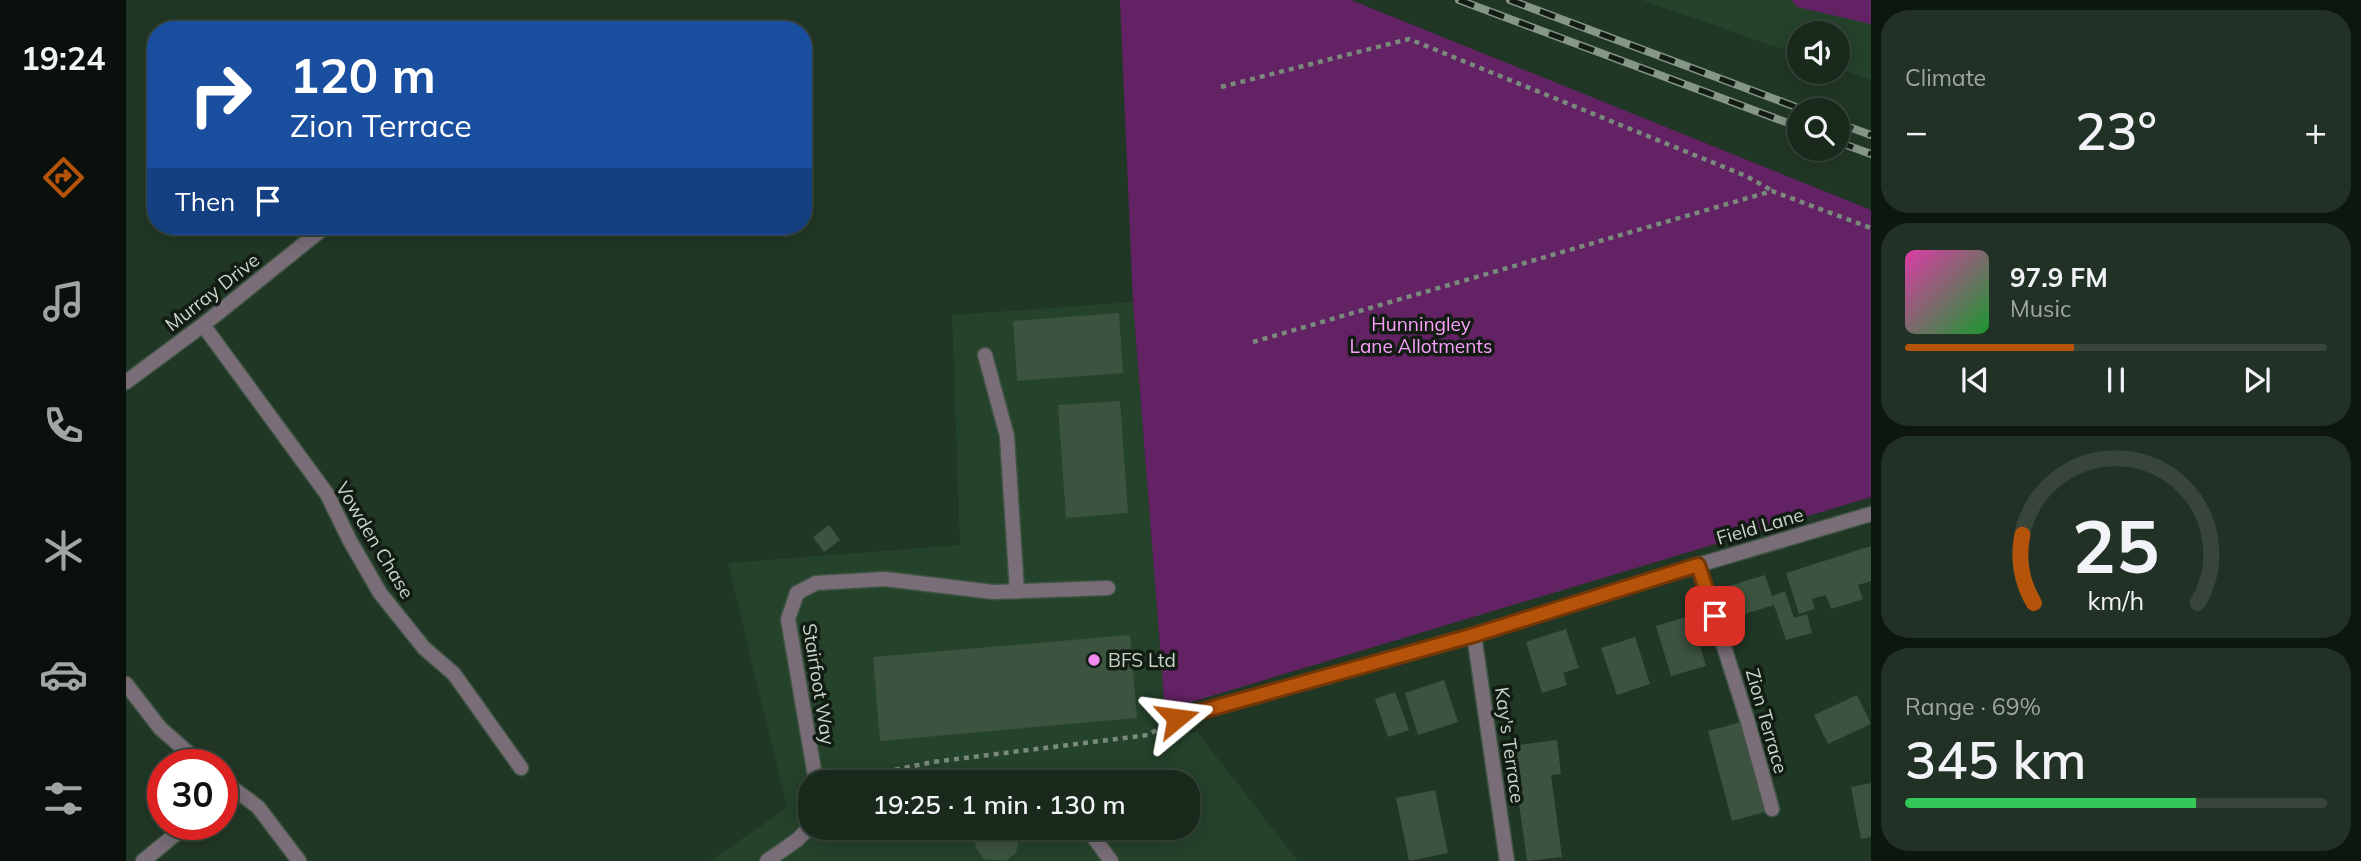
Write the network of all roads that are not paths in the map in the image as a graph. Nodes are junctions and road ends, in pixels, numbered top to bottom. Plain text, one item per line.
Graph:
1 (315, 235) edge
2 (203, 325) junction
3 (985, 355) dead end
4 (126, 382) edge
5 (1871, 514) edge
6 (1698, 565) junction
7 (1108, 588) dead end
8 (1017, 591) junction
9 (1474, 635) junction
10 (126, 684) edge
11 (1177, 718) road end
12 (184, 749) edge
13 (521, 768) dead end
14 (814, 770) edge
15 (238, 795) edge
16 (1772, 809) dead end
17 (798, 839) edge
18 (169, 840) edge
19 (1096, 840) edge
20 (143, 861) edge
21 (299, 861) edge
22 (767, 861) edge
23 (1111, 861) edge
24 (1507, 861) edge

1 - 2 street, Murray Drive
2 - 4 street, Murray Drive
2 - 13 street, Vowden Chase
3 - 8 street
5 - 6 street, Field Lane
6 - 9 street, Field Lane
6 - 16 street, Zion Terrace
7 - 8 street
8 - 14 street, Stairfoot Way
9 - 11 street, Field Lane
9 - 24 street, Kay's Terrace
10 - 12 street
15 - 21 street
17 - 22 street
18 - 20 street
19 - 23 street

